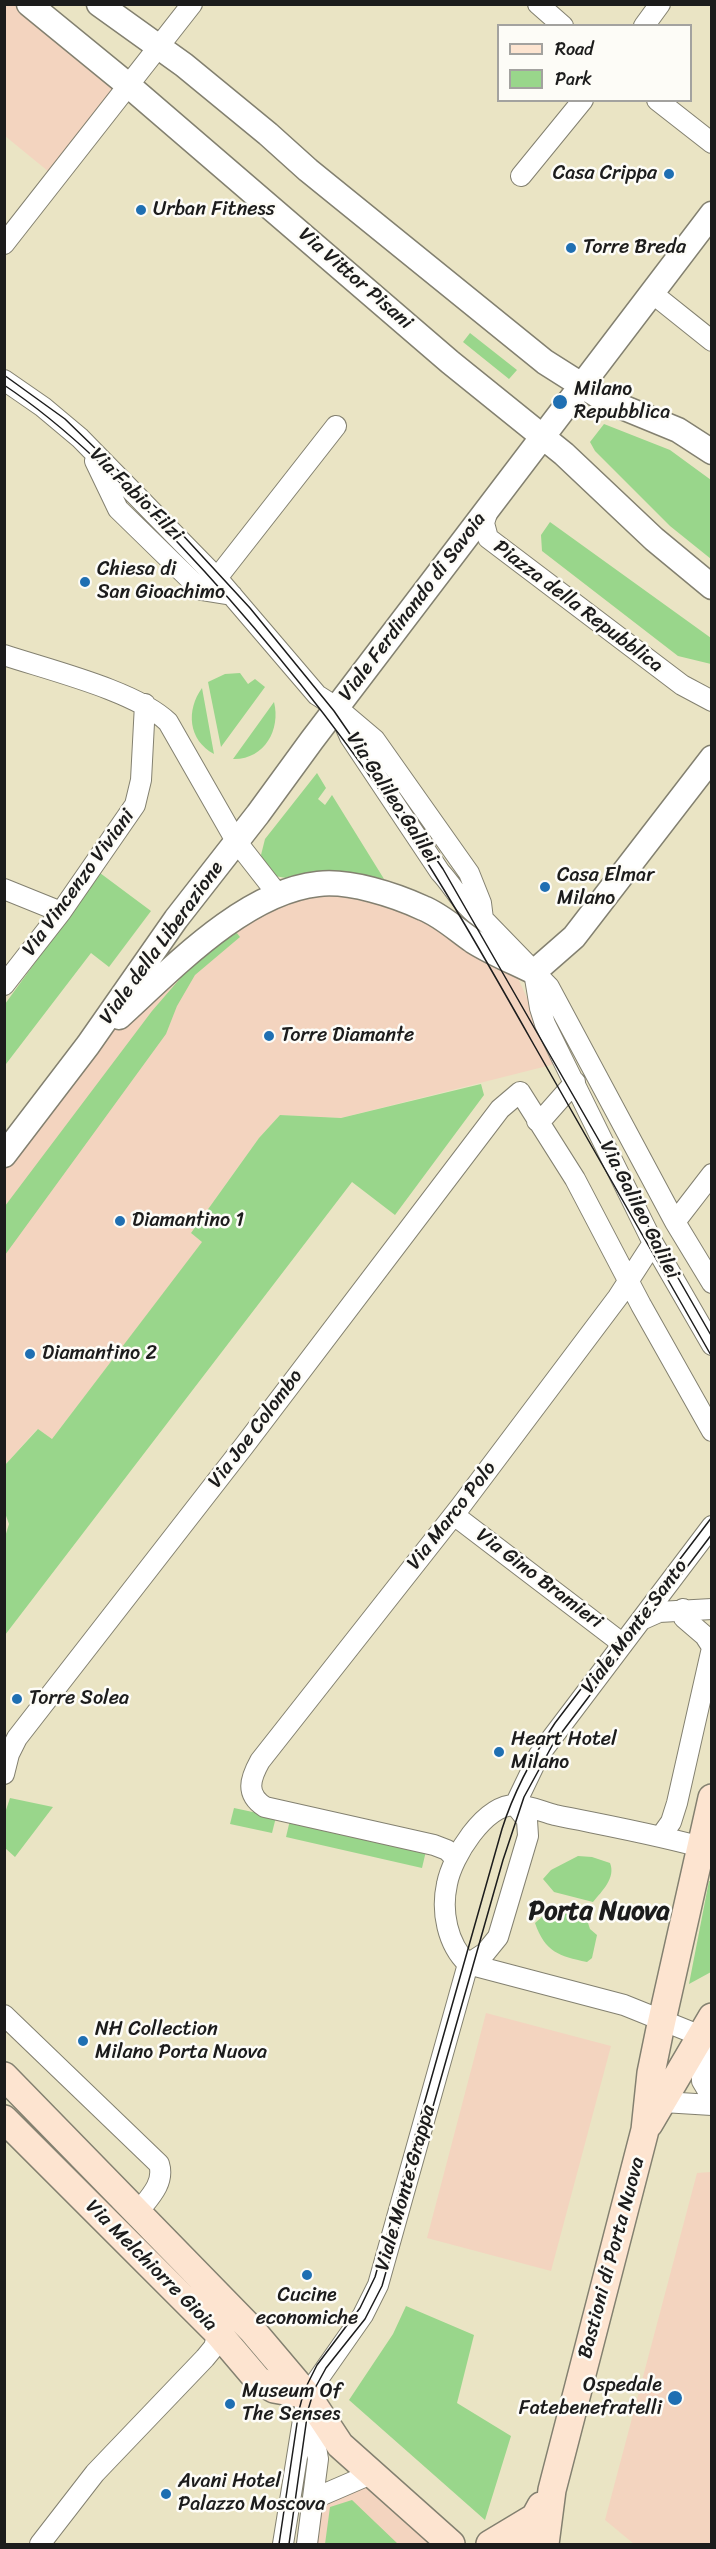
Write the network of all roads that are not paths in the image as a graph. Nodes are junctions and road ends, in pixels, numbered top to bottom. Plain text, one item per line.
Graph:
1 (29, 4) edge
2 (99, 4) edge
3 (192, 4) edge
4 (538, 4) edge
5 (660, 4) edge
6 (561, 24) edge
7 (645, 24) edge
8 (159, 47) junction
9 (128, 85) junction
10 (581, 102) edge
11 (660, 102) edge
12 (711, 143) edge
13 (521, 177) dead end
14 (711, 214) edge
15 (4, 244) edge
16 (652, 293) junction
17 (711, 341) edge
18 (4, 380) edge
19 (581, 386) junction
20 (336, 426) dead end
21 (543, 436) junction
22 (80, 438) junction
23 (711, 453) edge
24 (489, 507) junction
25 (217, 578) junction
26 (711, 587) edge
27 (232, 595) junction
28 (4, 655) edge
29 (711, 701) edge
30 (145, 704) junction
31 (336, 707) junction
32 (711, 758) edge
33 (237, 841) junction
34 (4, 889) edge
35 (279, 896) junction
36 (61, 912) junction
37 (534, 972) junction
38 (4, 985) edge
39 (88, 1045) junction
40 (575, 1082) junction
41 (537, 1121) junction
42 (4, 1155) edge
43 (711, 1174) edge
44 (675, 1222) junction
45 (654, 1243) junction
46 (629, 1282) junction
47 (711, 1283) edge
48 (711, 1345) edge
49 (711, 1431) edge
50 (454, 1515) junction
51 (711, 1526) edge
52 (711, 1609) edge
53 (683, 1610) junction
54 (641, 1620) junction
55 (623, 1644) junction
56 (711, 1647) edge
57 (4, 1774) edge
58 (711, 1798) edge
59 (515, 1805) junction
60 (661, 1836) junction
61 (706, 1848) edge
62 (455, 1858) junction
63 (468, 1964) junction
64 (4, 2015) edge
65 (662, 2019) junction
66 (708, 2028) edge
67 (4, 2076) edge
68 (711, 2098) edge
69 (663, 2102) junction
70 (711, 2105) edge
71 (4, 2119) edge
72 (645, 2130) junction
73 (138, 2212) junction
74 (218, 2333) junction
75 (307, 2395) junction
76 (371, 2474) junction
77 (552, 2490) junction
78 (313, 2499) junction
79 (535, 2517) junction
80 (40, 2544) edge
81 (284, 2544) edge
82 (307, 2544) edge
83 (451, 2544) edge
84 (490, 2544) edge
85 (526, 2544) edge
86 (545, 2544) edge

1 - 9 street, Via Vittor Pisani
2 - 8 street
3 - 8 street
4 - 6 street
5 - 7 street
8 - 9 street
8 - 19 street
9 - 15 street
9 - 21 street, Via Vittor Pisani
10 - 13 street
11 - 12 street
14 - 16 street
16 - 17 street
16 - 19 street
18 - 22 street, Via Fabio Filzi
19 - 21 street
19 - 23 street
20 - 25 street
21 - 24 street
21 - 26 street
22 - 25 street, Via Fabio Filzi
22 - 27 street, Via Fabio Filzi
24 - 29 street, Piazza della Repubblica
24 - 31 street, Viale Ferdinando di Savoia
25 - 27 street, Via Fabio Filzi
27 - 31 street
28 - 30 street
30 - 33 street
30 - 36 street, Via Vincenzo Viviani
31 - 33 street, Viale Ferdinando di Savoia
31 - 37 street, Via Galileo Galilei
32 - 37 street
33 - 35 street
33 - 39 street, Viale della Liberazione
34 - 36 street
35 - 37 street, Viale della Liberazione
35 - 39 street, Viale della Liberazione
36 - 38 street, Via Vincenzo Viviani
37 - 40 street, Via Galileo Galilei
37 - 44 street, Via Galileo Galilei
39 - 42 street, Viale della Liberazione
40 - 41 street
40 - 45 street, Via Galileo Galilei
41 - 46 street
41 - 57 street, Via Joe Colombo
43 - 44 street
44 - 47 street, Via Galileo Galilei
45 - 46 street, Via Marco Polo
45 - 48 street, Via Galileo Galilei
46 - 49 street
46 - 50 street, Via Marco Polo
50 - 55 street, Via Gino Bramieri
50 - 62 street, Via Marco Polo
51 - 54 street, Viale Monte Santo
52 - 53 street
53 - 54 street
53 - 56 street
54 - 55 street, Viale Monte Santo
55 - 59 street, Viale Monte Santo
56 - 60 street
58 - 61 main road, Bastioni di Porta Nuova
59 - 60 street
59 - 62 street
59 - 63 street
60 - 61 street
61 - 65 main road, Bastioni di Porta Nuova
62 - 63 street
63 - 65 street
63 - 75 street, Viale Monte Grappa
64 - 73 street, Via Melchiorre Gioia
65 - 66 street
65 - 72 main road, Bastioni di Porta Nuova
66 - 68 street
66 - 69 main road, Bastioni di Porta Nuova
67 - 73 main road, Via Melchiorre Gioia
69 - 70 street
69 - 72 main road, Bastioni di Porta Nuova
71 - 74 main road, Via Melchiorre Gioia
72 - 77 main road, Bastioni di Porta Nuova
73 - 75 main road, Via Melchiorre Gioia
74 - 75 main road, Via Melchiorre Gioia
74 - 80 street
75 - 76 main road, Via Melchiorre Gioia
75 - 78 street
75 - 81 street, Viale Monte Grappa
76 - 78 street
76 - 83 main road, Via Melchiorre Gioia
77 - 79 main road, Bastioni di Porta Nuova
77 - 86 main road, Bastioni di Porta Nuova
78 - 82 street
79 - 84 main road
79 - 85 main road, Bastioni di Porta Nuova

